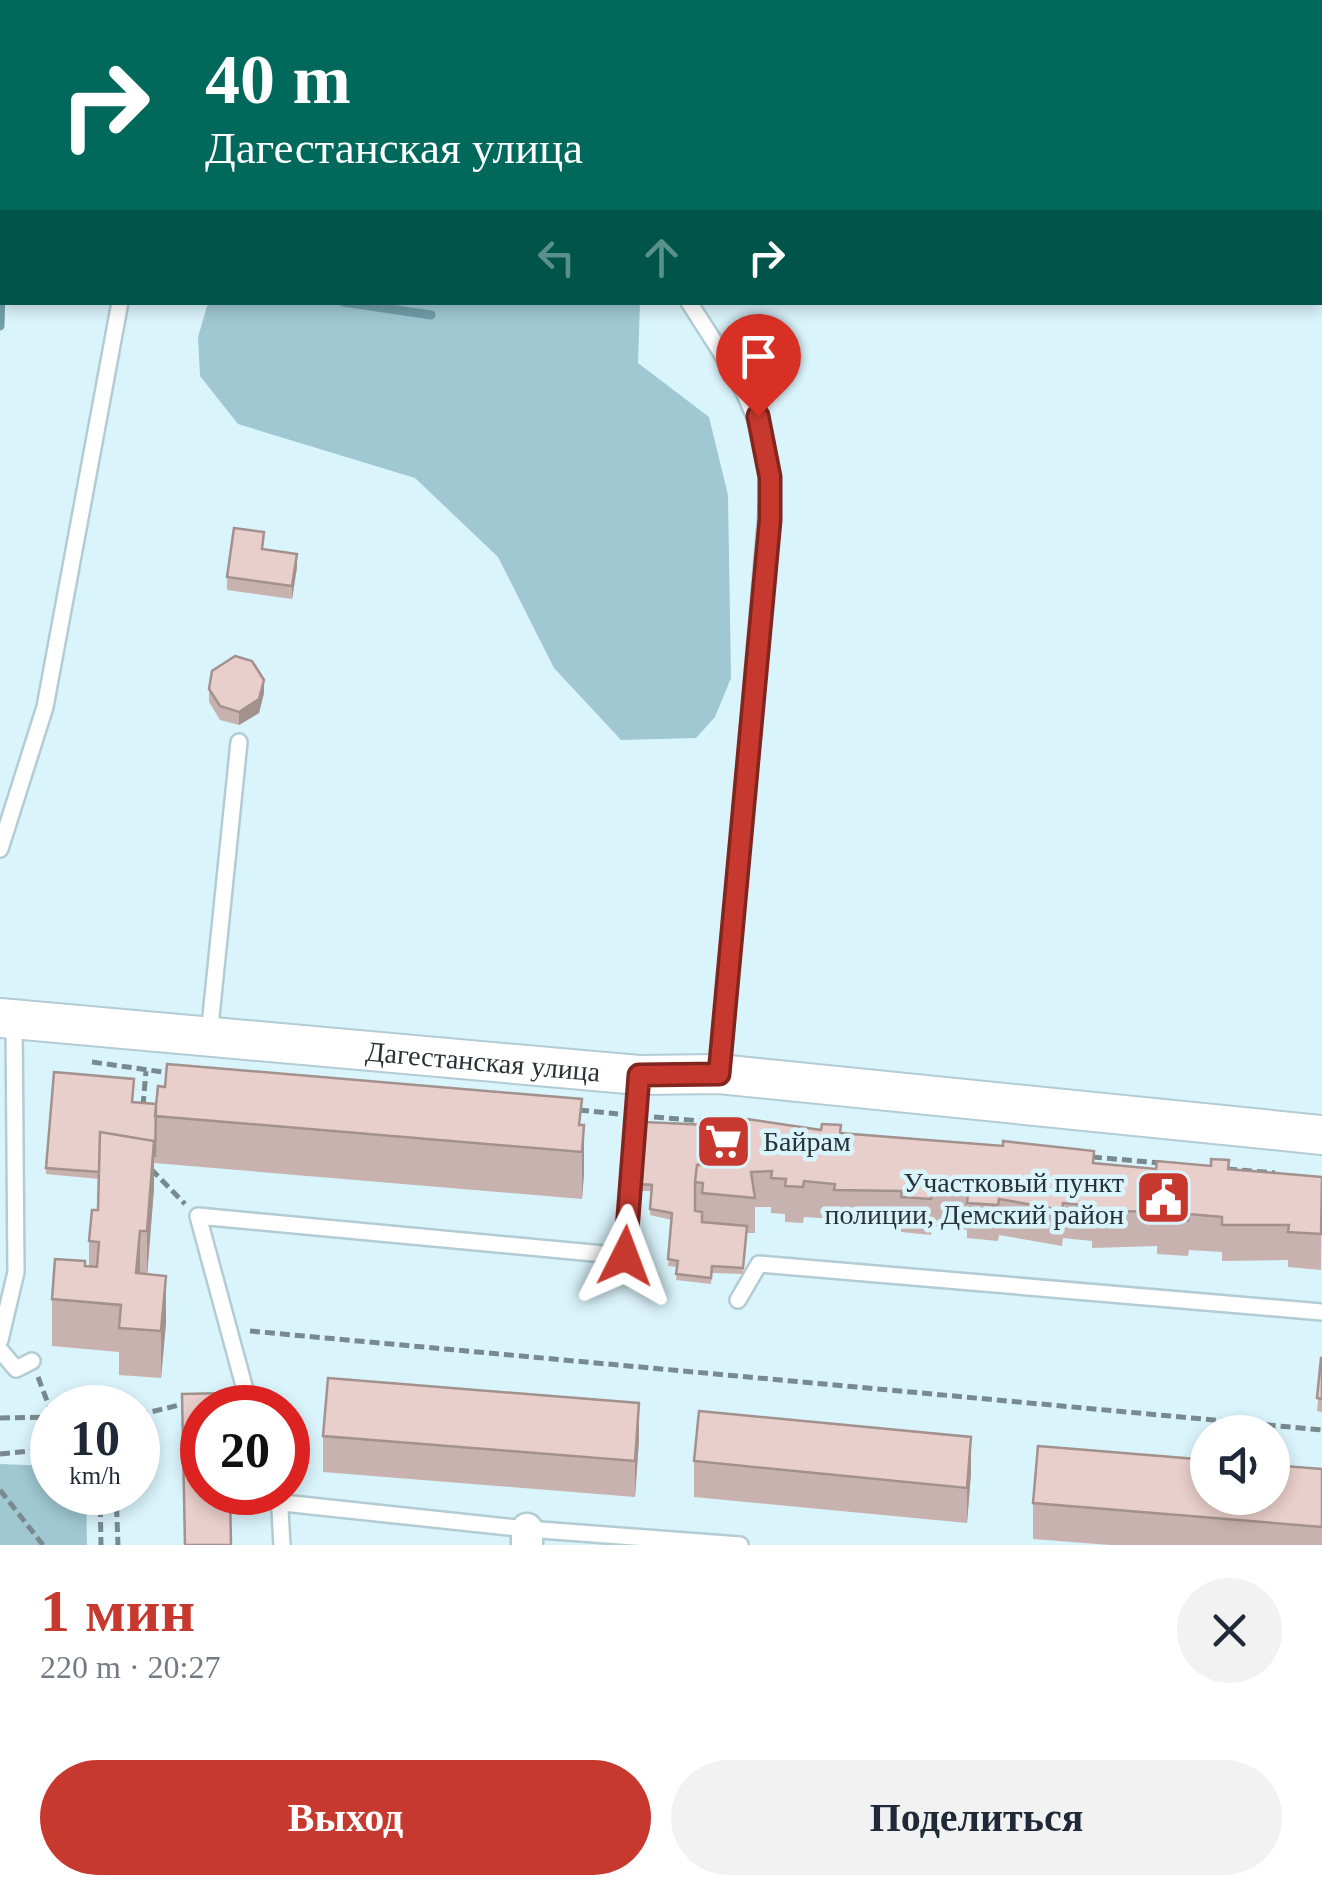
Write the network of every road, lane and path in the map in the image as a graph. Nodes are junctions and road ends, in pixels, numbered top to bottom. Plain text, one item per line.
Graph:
1 (119, 305) edge
2 (690, 305) edge
3 (240, 742) dead end
4 (0, 849) edge
5 (7, 1018) edge
6 (209, 1036) junction
7 (77, 1059) dead end
8 (94, 1062) junction
9 (146, 1071) junction
10 (93, 1072) edge
11 (184, 1074) edge
12 (719, 1074) junction
13 (639, 1075) junction
14 (142, 1110) edge
15 (574, 1110) edge
16 (633, 1115) junction
17 (731, 1124) edge
18 (1322, 1136) edge
19 (1086, 1156) edge
20 (144, 1162) edge
21 (1164, 1164) edge
22 (1224, 1169) edge
23 (1282, 1174) edge
24 (198, 1216) junction
25 (738, 1300) dead end
26 (1322, 1312) edge
27 (226, 1330) junction
28 (0, 1340) edge
29 (0, 1350) edge
30 (32, 1361) joint
31 (41, 1385) edge
32 (243, 1385) edge
33 (30, 1417) edge
34 (0, 1418) edge
35 (1322, 1430) edge
36 (30, 1451) edge
37 (0, 1454) edge
38 (0, 1490) edge
39 (310, 1503) edge
40 (100, 1515) edge
41 (117, 1515) edge
42 (281, 1515) edge
43 (527, 1537) edge
44 (43, 1545) edge
45 (101, 1545) edge
46 (118, 1545) edge
47 (282, 1545) edge
48 (740, 1545) edge

1 - 4 lane
2 - 12 lane
3 - 6 lane
5 - 6 street, Дагестанская улица
5 - 28 lane
6 - 13 street, Дагестанская улица
7 - 8 path
8 - 9 path
8 - 10 path
9 - 11 path
9 - 14 path
12 - 13 street, Дагестанская улица
12 - 18 street, Дагестанская улица
13 - 16 lane
15 - 16 path
16 - 17 path
16 - 24 lane
19 - 21 path
20 - 24 path
22 - 23 path
24 - 27 lane
25 - 26 lane
27 - 32 lane
27 - 35 path
29 - 30 lane
30 - 31 path
33 - 34 path
36 - 37 path
38 - 44 path
39 - 43 lane
40 - 45 path
41 - 46 path
42 - 47 lane
43 - 48 lane

